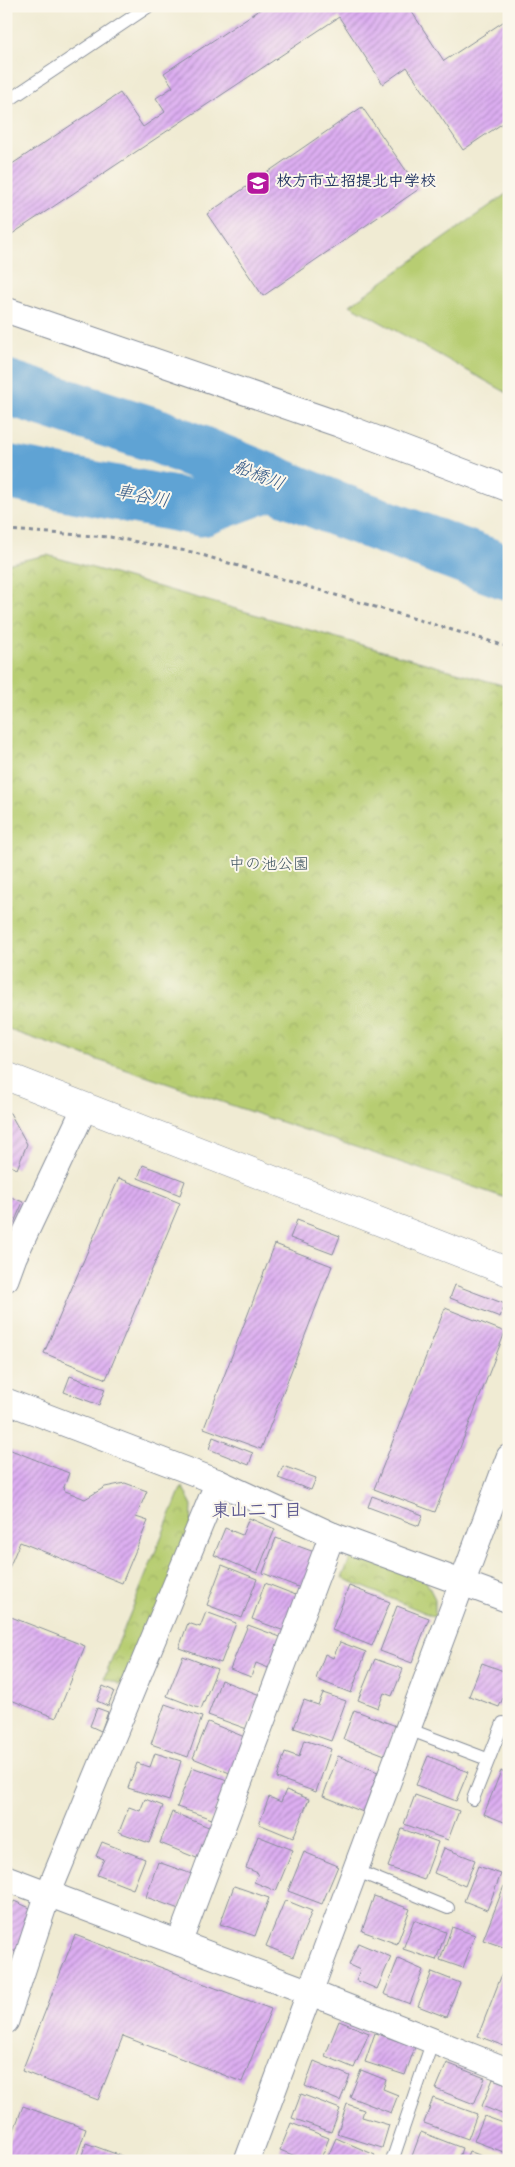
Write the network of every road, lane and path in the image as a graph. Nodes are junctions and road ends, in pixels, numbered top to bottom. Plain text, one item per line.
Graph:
1 (150, 6) edge
2 (6, 102) edge
3 (6, 310) edge
4 (509, 489) edge
5 (6, 530) edge
6 (509, 647) edge
7 (6, 1076) edge
8 (85, 1107) junction
9 (9, 1263) edge
10 (509, 1272) edge
11 (6, 1400) edge
12 (509, 1457) edge
13 (218, 1482) junction
14 (332, 1536) junction
15 (462, 1583) junction
16 (509, 1600) edge
17 (503, 1723) dead end
18 (408, 1729) junction
19 (487, 1759) junction
20 (473, 1799) dead end
21 (355, 1870) junction
22 (6, 1878) edge
23 (48, 1894) junction
24 (448, 1908) dead end
25 (179, 1943) junction
26 (310, 1992) junction
27 (6, 2021) edge
28 (433, 2040) junction
29 (509, 2071) edge
30 (246, 2161) edge
31 (392, 2161) edge

1 - 2 lane
3 - 4 street
5 - 6 path
7 - 8 street
8 - 9 street
8 - 10 street
11 - 13 street
12 - 15 street
13 - 14 street
13 - 23 street
14 - 15 street
14 - 25 street
15 - 16 street
15 - 18 street
17 - 19 lane
18 - 19 lane
18 - 21 street
19 - 20 lane
21 - 24 lane
21 - 26 street
22 - 23 street
23 - 25 street
23 - 27 street
25 - 26 street
26 - 28 street
26 - 30 street
28 - 29 street
28 - 31 lane

